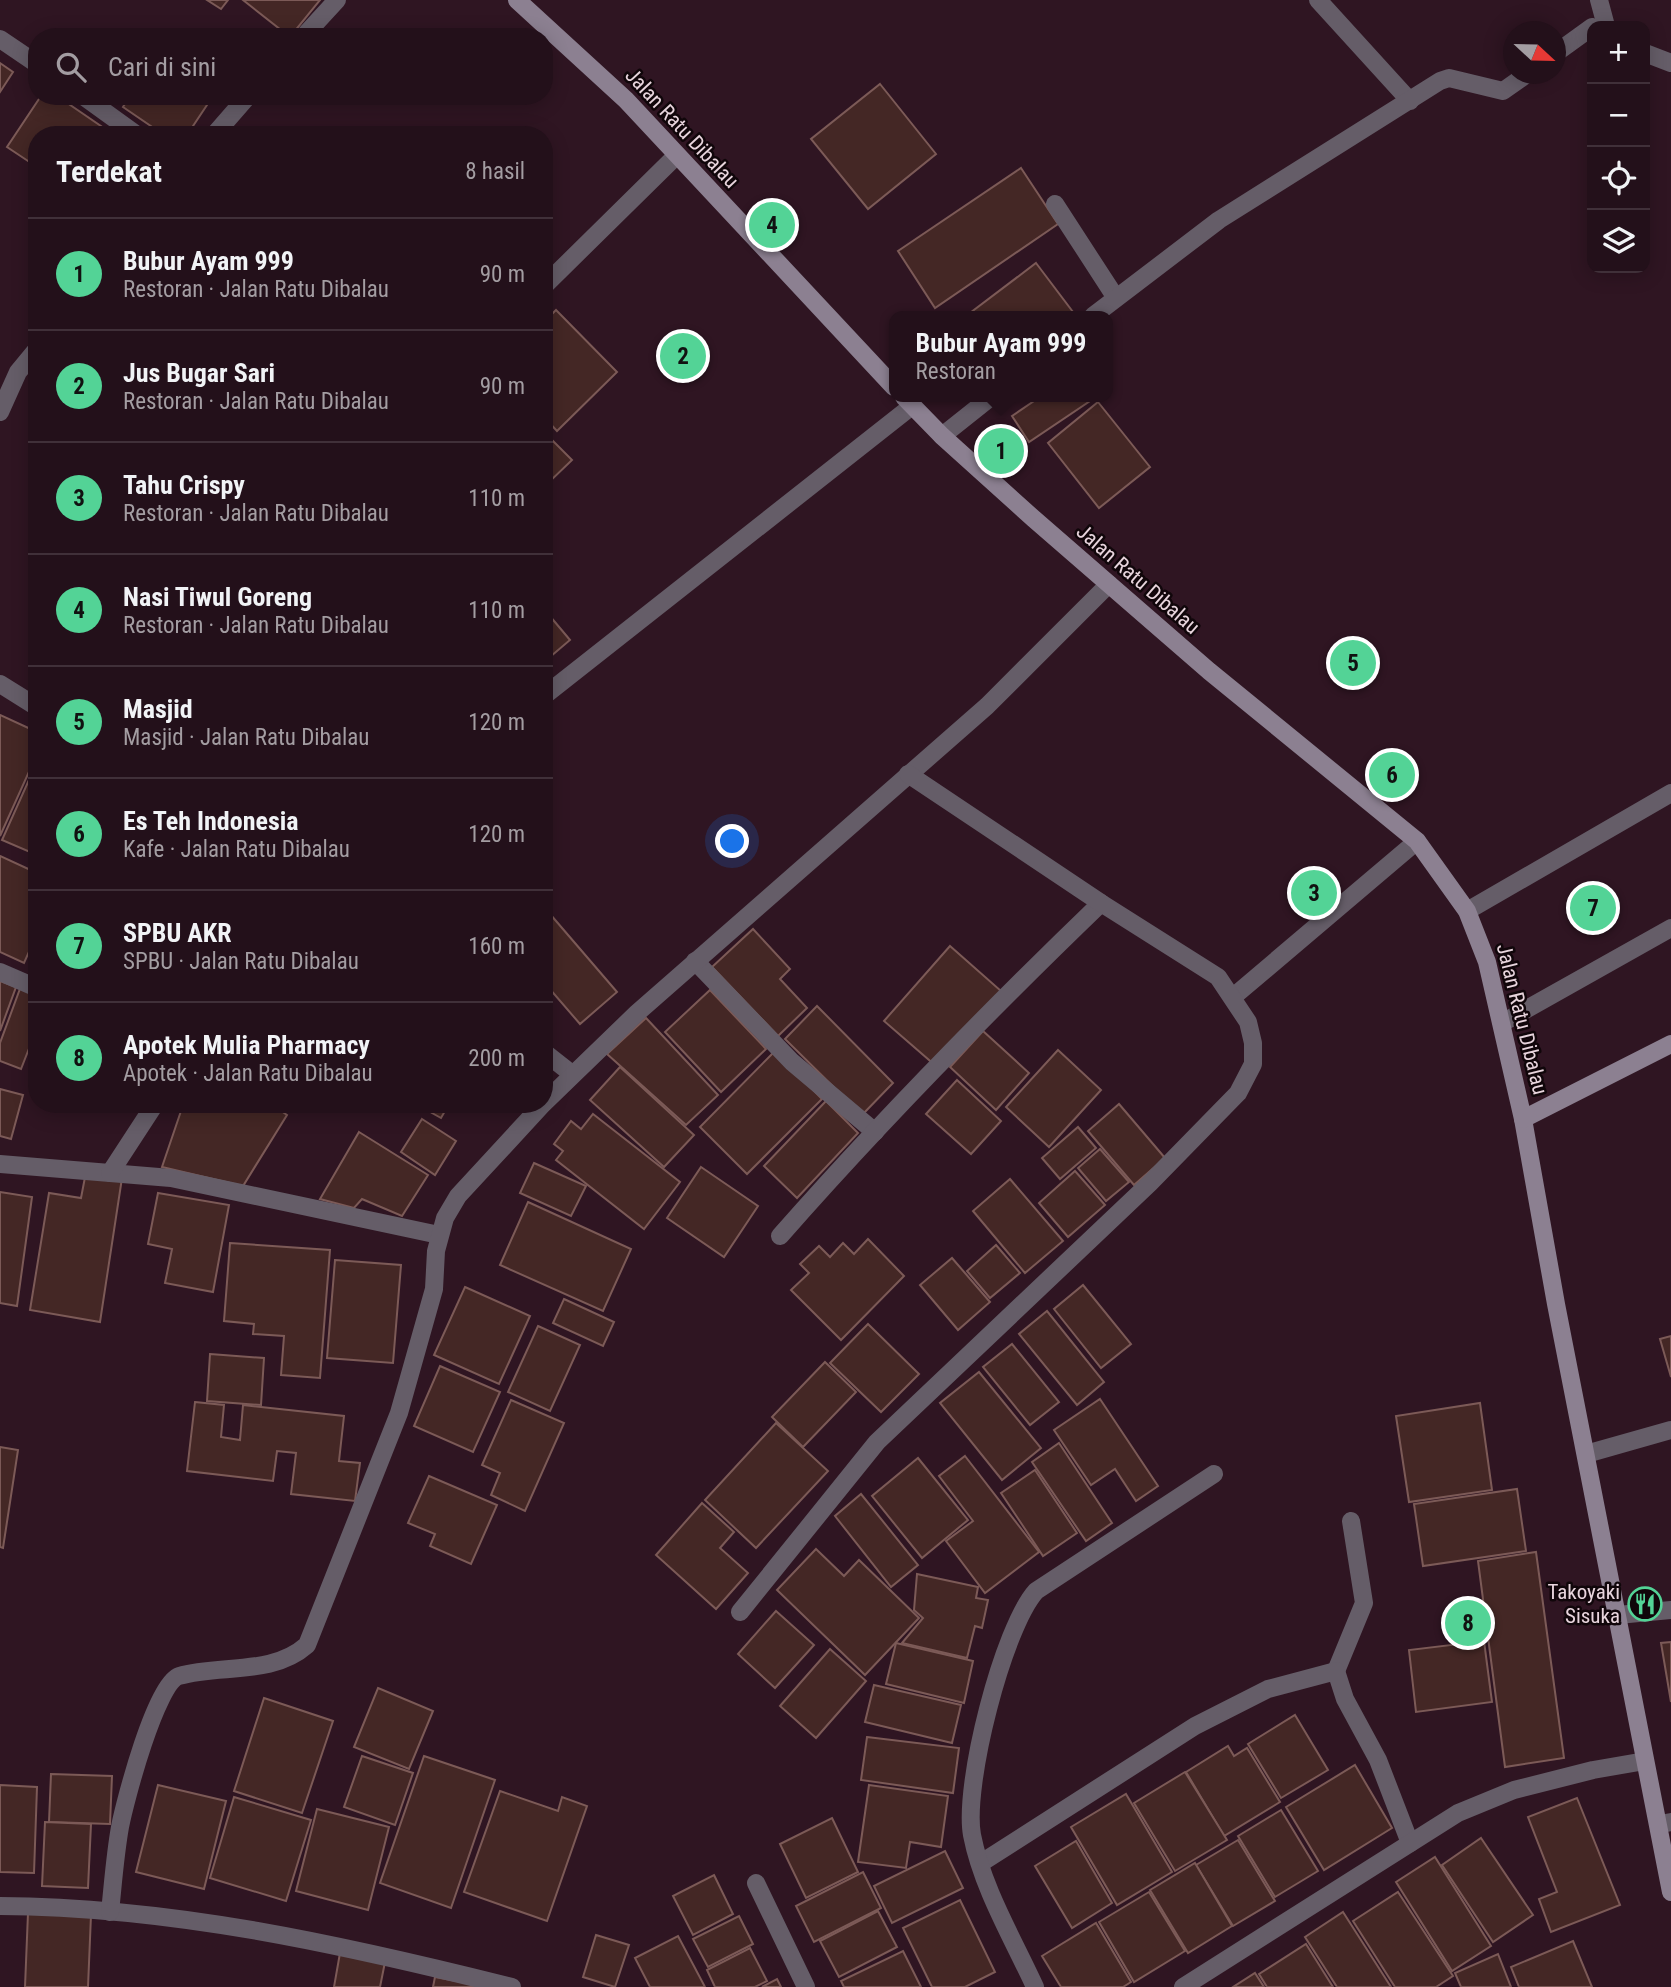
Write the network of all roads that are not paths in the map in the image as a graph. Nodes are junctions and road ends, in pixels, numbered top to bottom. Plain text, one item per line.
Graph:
1 (337, 0) edge
2 (517, 0) edge
3 (1318, 0) edge
4 (1600, 0) edge
5 (1598, 21) edge
6 (311, 28) edge
7 (548, 28) edge
8 (1587, 32) edge
9 (553, 33) edge
10 (0, 39) edge
11 (1566, 46) edge
12 (1650, 55) edge
13 (28, 58) edge
14 (1671, 63) edge
15 (1513, 84) edge
16 (1412, 100) junction
17 (95, 105) edge
18 (240, 105) edge
19 (125, 126) edge
20 (222, 126) edge
21 (677, 155) junction
22 (1055, 204) dead end
23 (553, 277) edge
24 (1116, 298) junction
25 (1099, 311) edge
26 (28, 360) edge
27 (0, 366) edge
28 (18, 372) junction
29 (889, 382) edge
30 (907, 402) edge
31 (909, 402) edge
32 (985, 402) edge
33 (0, 412) edge
34 (942, 436) junction
35 (1110, 584) junction
36 (0, 684) edge
37 (553, 689) edge
38 (28, 701) edge
39 (908, 774) junction
40 (1671, 793) edge
41 (1417, 841) junction
42 (1101, 903) junction
43 (1467, 911) junction
44 (1671, 928) edge
45 (695, 961) junction
46 (0, 972) edge
47 (28, 984) edge
48 (1233, 997) junction
49 (1502, 1023) junction
50 (1671, 1044) edge
51 (553, 1059) edge
52 (572, 1074) junction
53 (553, 1094) edge
54 (149, 1113) edge
55 (536, 1113) edge
56 (1523, 1119) junction
57 (875, 1132) junction
58 (0, 1164) edge
59 (110, 1173) junction
60 (439, 1235) junction
61 (780, 1236) dead end
62 (1671, 1430) edge
63 (1586, 1454) junction
64 (1214, 1474) dead end
65 (1351, 1521) dead end
66 (1671, 1610) edge
67 (740, 1612) dead end
68 (1618, 1615) junction
69 (1336, 1671) junction
70 (1645, 1761) junction
71 (1665, 1823) edge
72 (1410, 1843) junction
73 (1667, 1847) edge
74 (981, 1863) junction
75 (756, 1882) dead end
76 (1671, 1892) edge
77 (0, 1906) edge
78 (110, 1912) junction
79 (512, 1987) edge
80 (806, 1987) edge
81 (1035, 1987) edge
82 (1183, 1987) edge

1 - 6 street
2 - 7 main road, Jalan Ratu Dibalau
3 - 16 street
4 - 5 street
8 - 11 street
9 - 21 main road, Jalan Ratu Dibalau
10 - 13 street
12 - 14 street
15 - 16 street
16 - 24 street
17 - 19 street
18 - 20 street
21 - 23 street
21 - 29 main road, Jalan Ratu Dibalau
22 - 24 street
24 - 25 street
26 - 28 street
27 - 28 street
28 - 33 street
30 - 37 street
31 - 34 main road, Jalan Ratu Dibalau
32 - 34 street
34 - 35 main road, Jalan Ratu Dibalau
35 - 39 street
35 - 41 main road, Jalan Ratu Dibalau
36 - 38 street
39 - 42 street
39 - 45 street
40 - 43 street
41 - 43 main road, Jalan Ratu Dibalau
41 - 48 street
42 - 48 street
42 - 57 street
43 - 49 main road, Jalan Ratu Dibalau
44 - 49 street
45 - 52 street
45 - 57 street
46 - 47 street
48 - 67 street
49 - 56 main road, Jalan Ratu Dibalau
50 - 56 main road
51 - 52 street
52 - 53 street
54 - 59 street
55 - 60 street
56 - 63 main road, Jalan Ratu Dibalau
57 - 61 street
58 - 59 street
59 - 60 street
60 - 78 street
62 - 63 street
63 - 68 main road, Jalan Ratu Dibalau
64 - 74 street
65 - 69 street
66 - 68 street
68 - 70 main road, Jalan Ratu Dibalau
69 - 72 street
69 - 74 street
70 - 71 main road, Jalan Ratu Dibalau
70 - 72 street
71 - 73 main road, Jalan Ratu Dibalau
72 - 82 street
73 - 76 main road, Jalan Ratu Dibalau
74 - 81 street
75 - 80 street
77 - 78 street
78 - 79 street

